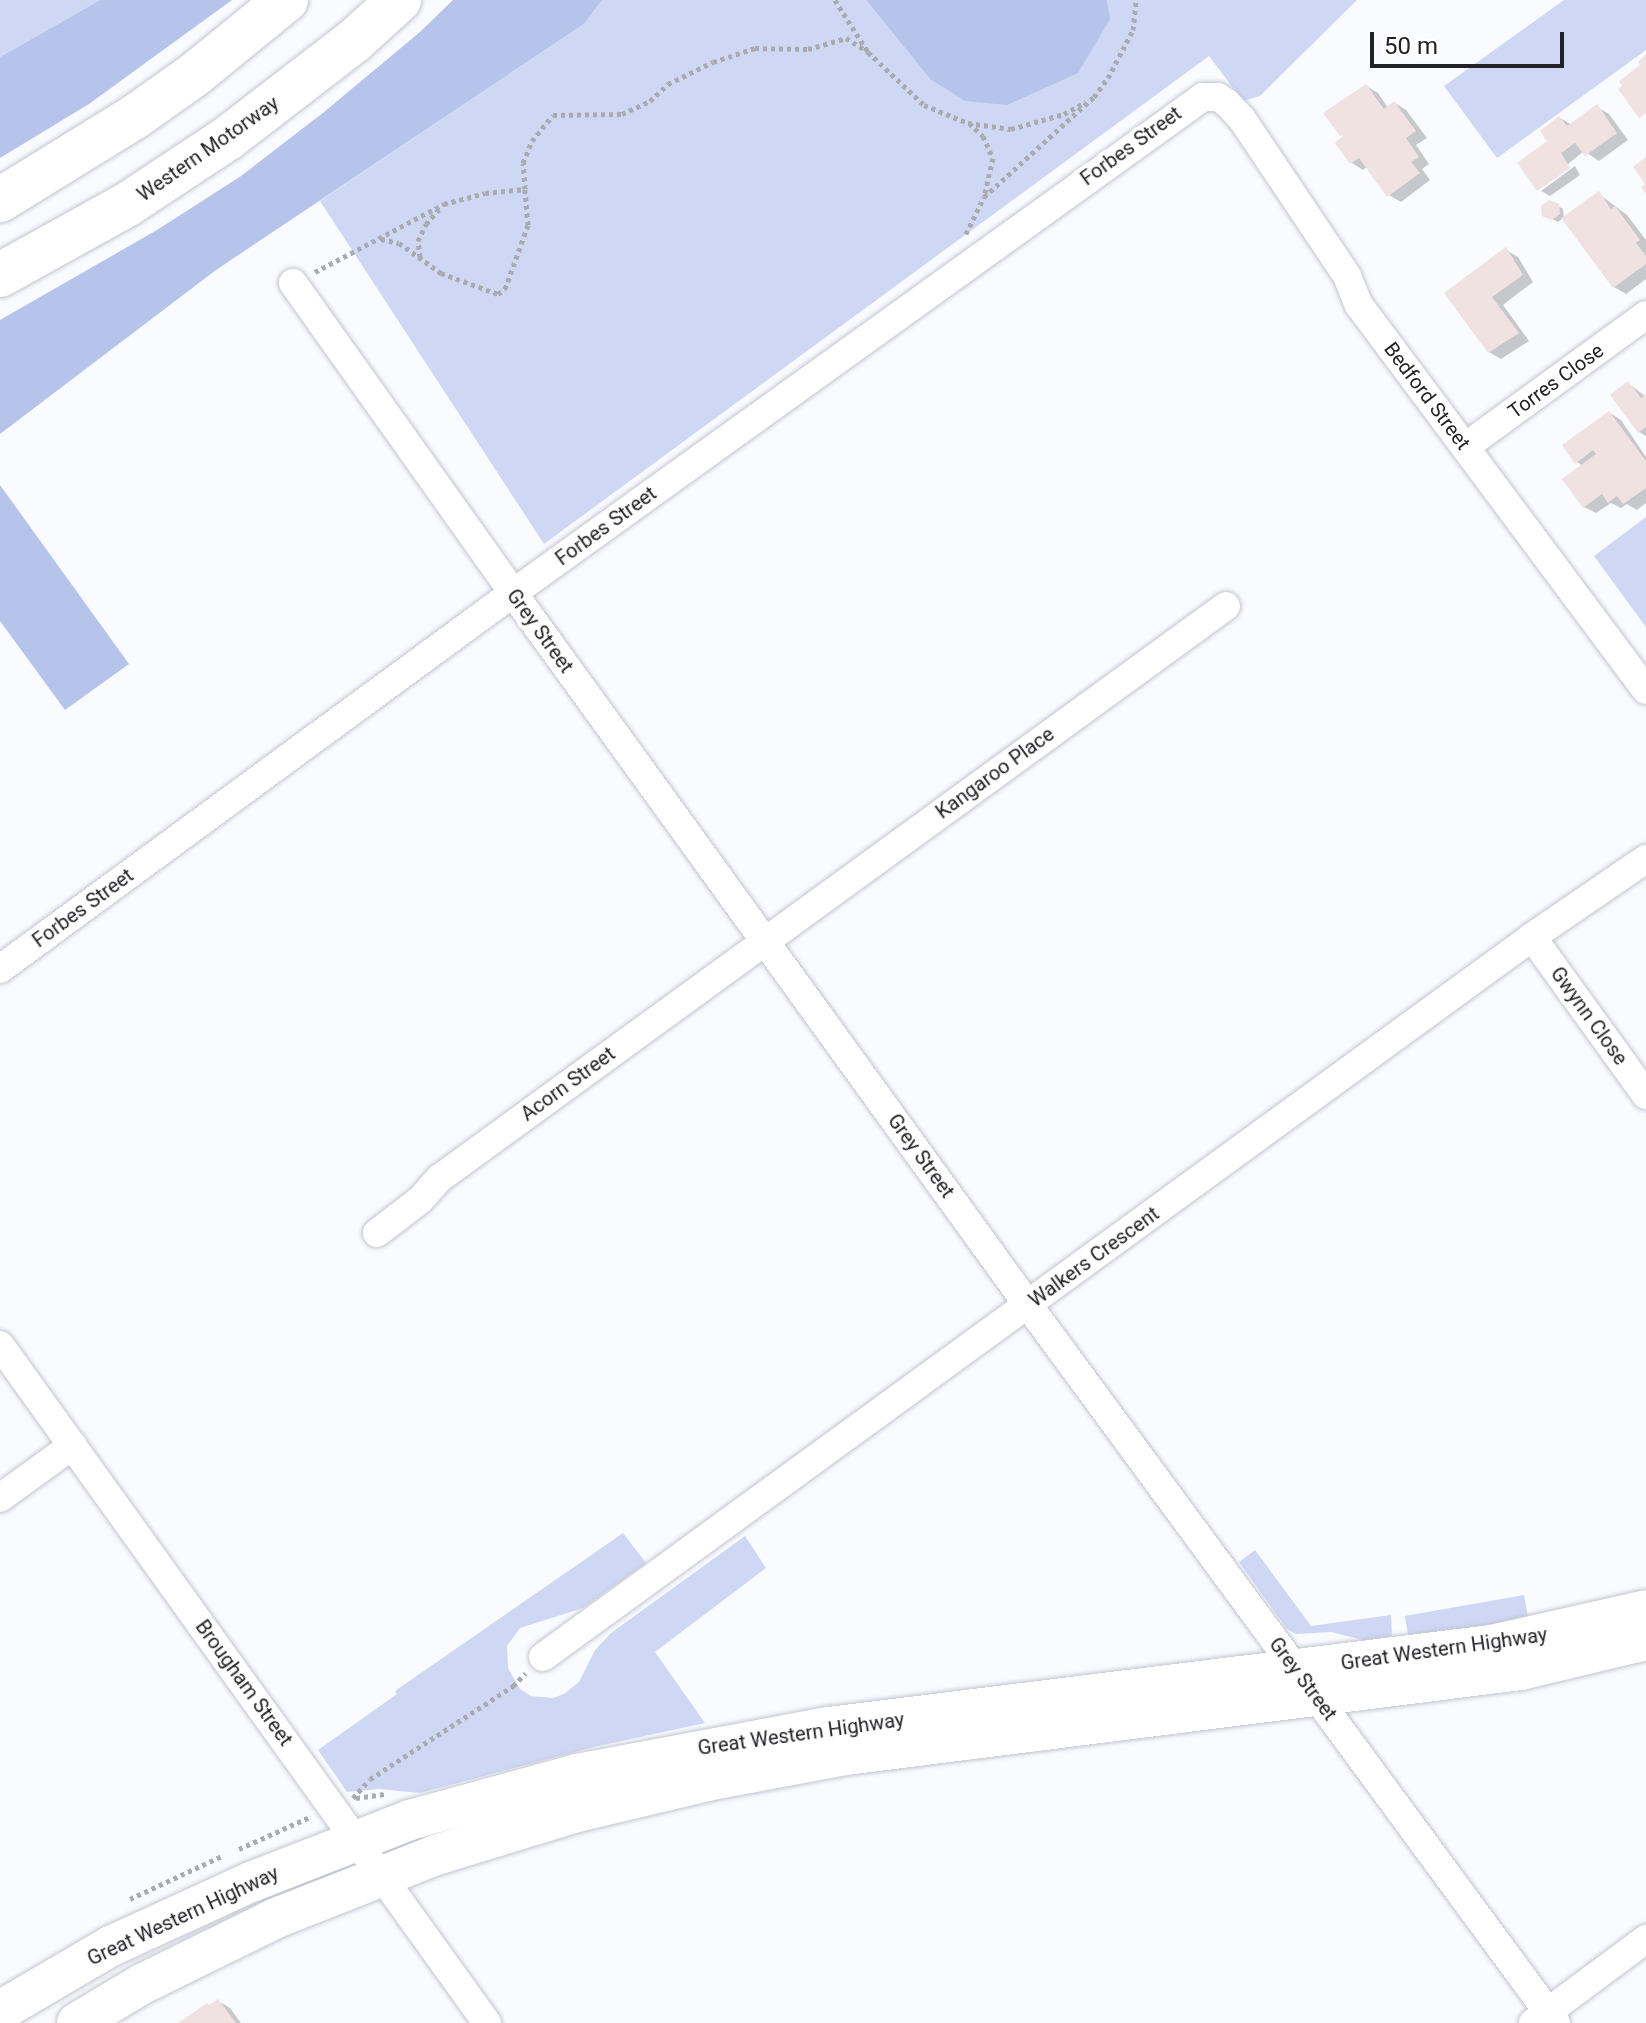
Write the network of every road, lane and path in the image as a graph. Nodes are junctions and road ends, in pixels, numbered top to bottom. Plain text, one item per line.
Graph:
1 (286, 0) edge
2 (399, 0) edge
3 (835, 0) edge
4 (1136, 0) edge
5 (868, 52) junction
6 (1094, 97) junction
7 (1218, 97) joint
8 (968, 123) junction
9 (525, 189) junction
10 (984, 197) junction
11 (0, 200) edge
12 (444, 204) junction
13 (380, 238) junction
14 (420, 258) junction
15 (954, 273) junction
16 (0, 275) edge
17 (293, 283) joint
18 (1646, 315) edge
19 (1465, 447) junction
20 (513, 593) junction
21 (1226, 606) dead end
22 (1646, 690) edge
23 (1646, 859) edge
24 (1532, 937) junction
25 (764, 940) junction
26 (0, 969) edge
27 (1646, 1095) edge
28 (377, 1233) dead end
29 (1028, 1305) junction
30 (0, 1345) edge
31 (73, 1445) junction
32 (0, 1498) edge
33 (1646, 1610) edge
34 (1646, 1640) edge
35 (543, 1657) joint
36 (1306, 1684) junction
37 (353, 1799) dead end
38 (356, 1840) junction
39 (379, 1876) junction
40 (1646, 1939) edge
41 (0, 2011) edge
42 (1545, 2019) edge
43 (77, 2023) edge
44 (487, 2023) edge

1 - 11 highway
2 - 16 highway, Western Motorway
3 - 5 path
4 - 6 path
5 - 8 path
5 - 9 path
6 - 8 path
6 - 10 path
7 - 15 street, Forbes Street
7 - 19 street, Bedford Street
8 - 10 path
9 - 12 path
9 - 14 path
10 - 15 path
12 - 13 path
12 - 14 path
13 - 14 path
13 - 17 path
15 - 20 street, Forbes Street
17 - 20 street, Grey Street
18 - 19 street, Torres Close
19 - 22 street, Bedford Street
20 - 25 street, Grey Street
20 - 26 street, Forbes Street
21 - 25 street, Kangaroo Place
23 - 24 street, Walkers Crescent
24 - 27 street, Gwynn Close
24 - 29 street, Walkers Crescent
25 - 28 street, Acorn Street
25 - 29 street, Grey Street
29 - 35 street, Walkers Crescent
29 - 36 street, Grey Street
30 - 31 street, Brougham Street
31 - 32 street
31 - 38 street, Brougham Street
33 - 36 main road, Great Western Highway
34 - 36 main road, Great Western Highway
35 - 37 path
36 - 38 main road, Great Western Highway
36 - 39 main road, Great Western Highway
36 - 42 street, Grey Street
38 - 39 street, Brougham Street
38 - 41 main road, Great Western Highway
39 - 43 main road, Great Western Highway
39 - 44 street, Brougham Street
40 - 42 street

